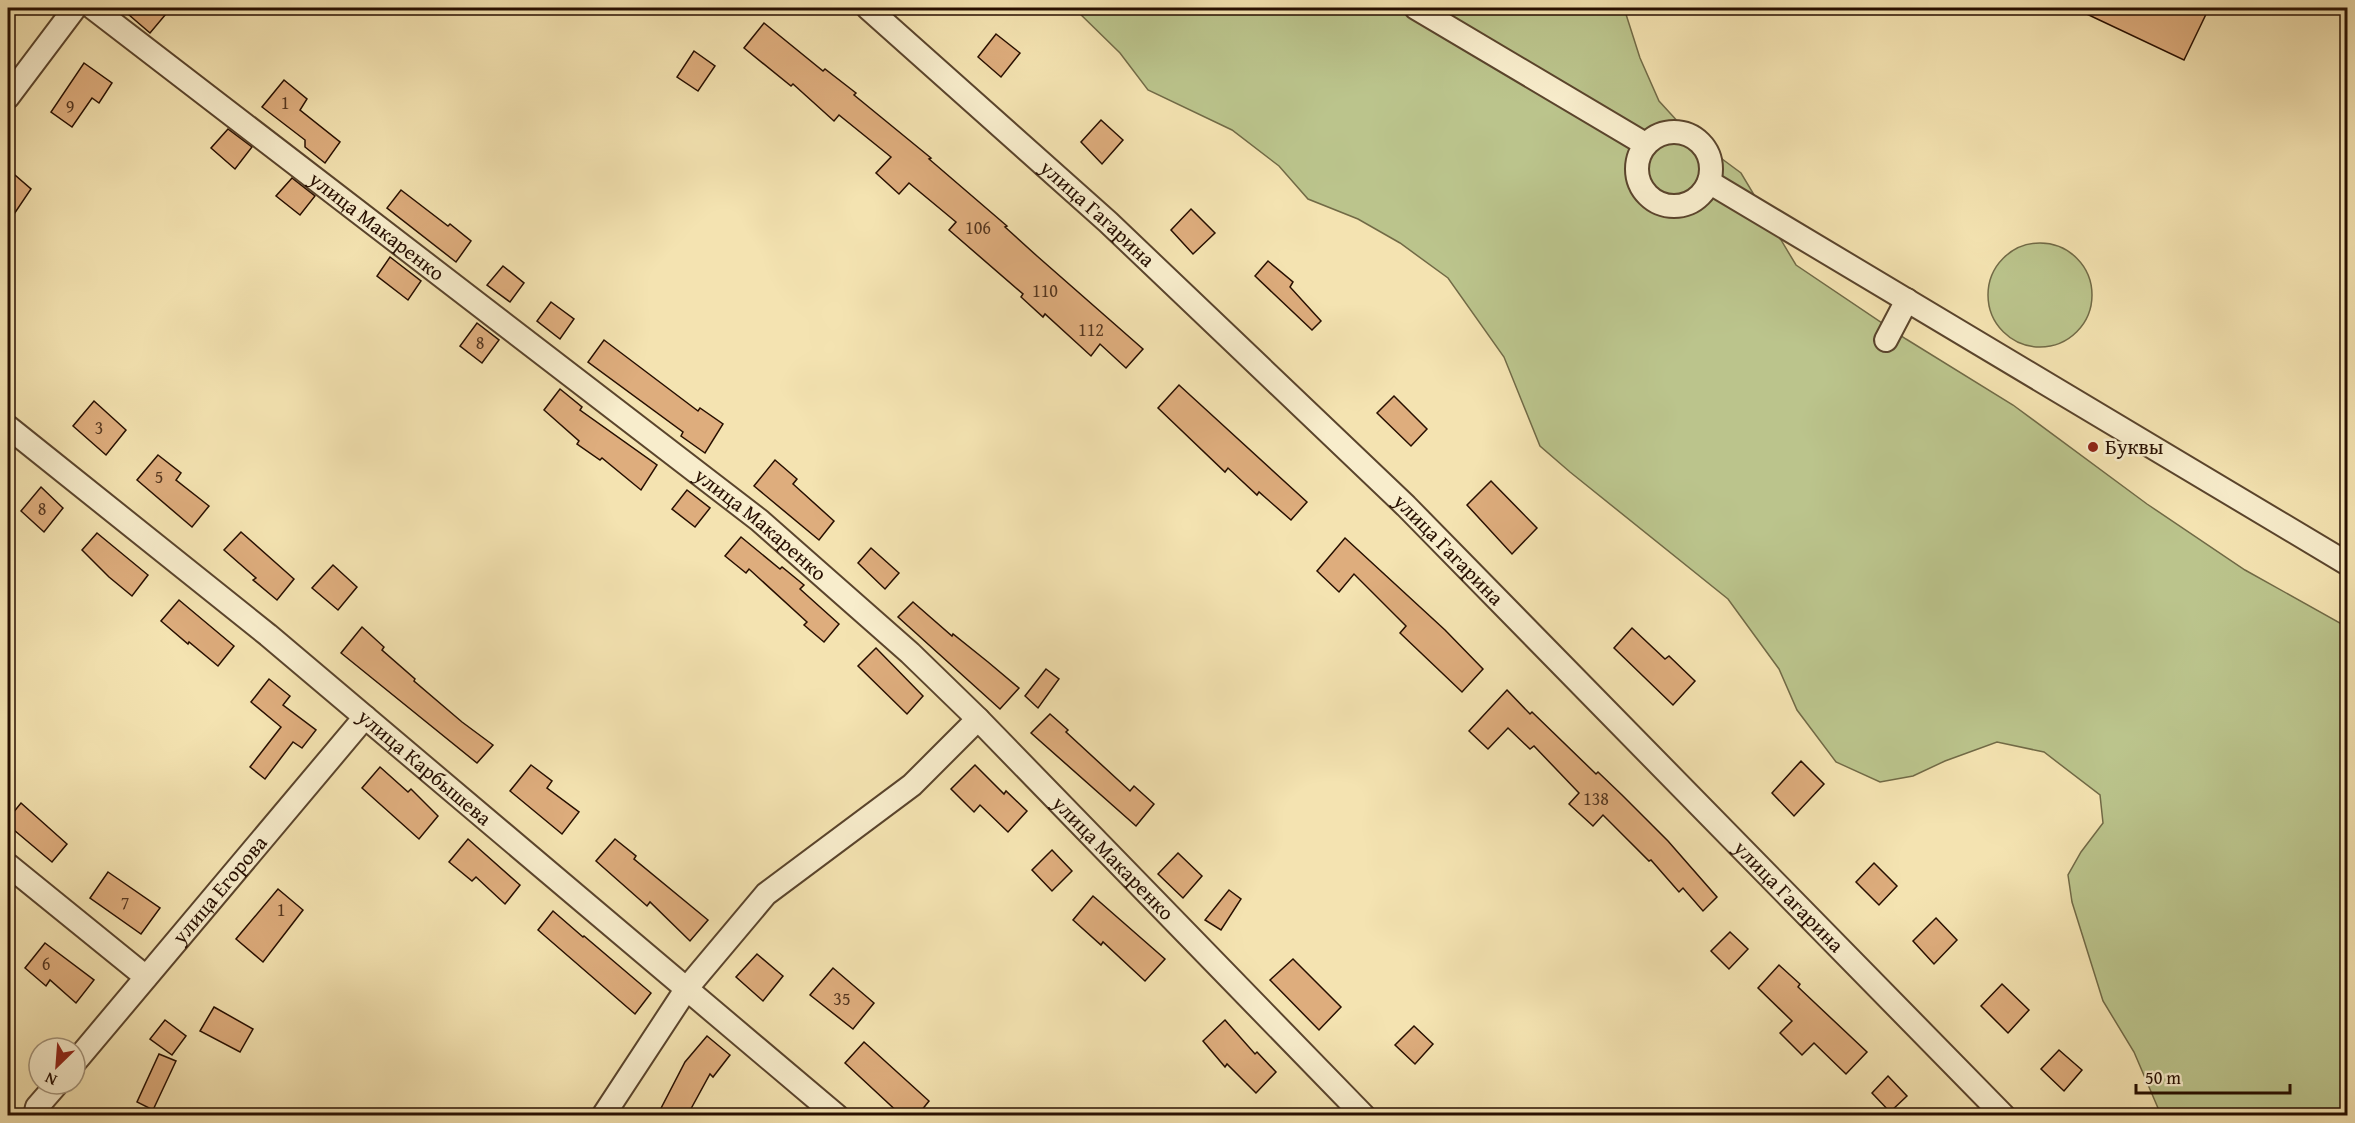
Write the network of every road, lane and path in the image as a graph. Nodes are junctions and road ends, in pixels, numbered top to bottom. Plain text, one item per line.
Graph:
1 (75, 8) edge
2 (93, 8) edge
3 (868, 8) edge
4 (1416, 8) edge
5 (8, 97) edge
6 (1645, 144) junction
7 (1709, 182) junction
8 (1907, 300) junction
9 (1886, 340) dead end
10 (8, 427) edge
11 (2348, 564) edge
12 (365, 717) junction
13 (978, 719) junction
14 (8, 865) edge
15 (146, 977) junction
16 (687, 988) junction
17 (87, 1048) edge
18 (47, 1096) edge
19 (35, 1116) edge
20 (603, 1116) edge
21 (837, 1116) edge
22 (1364, 1116) edge
23 (2004, 1116) edge

1 - 5 street
2 - 13 street, улица Макаренко
3 - 23 street, улица Гагарина
4 - 6 street
6 - 7 street
6 - 7 street
7 - 8 street
8 - 9 street
8 - 11 street
10 - 12 street, улица Карбышева
12 - 15 street, улица Егорова
12 - 16 street, улица Карбышева
13 - 16 street
13 - 22 street, улица Макаренко
14 - 15 street
15 - 17 street, улица Егорова
16 - 20 street
16 - 21 street, улица Карбышева
18 - 19 street

